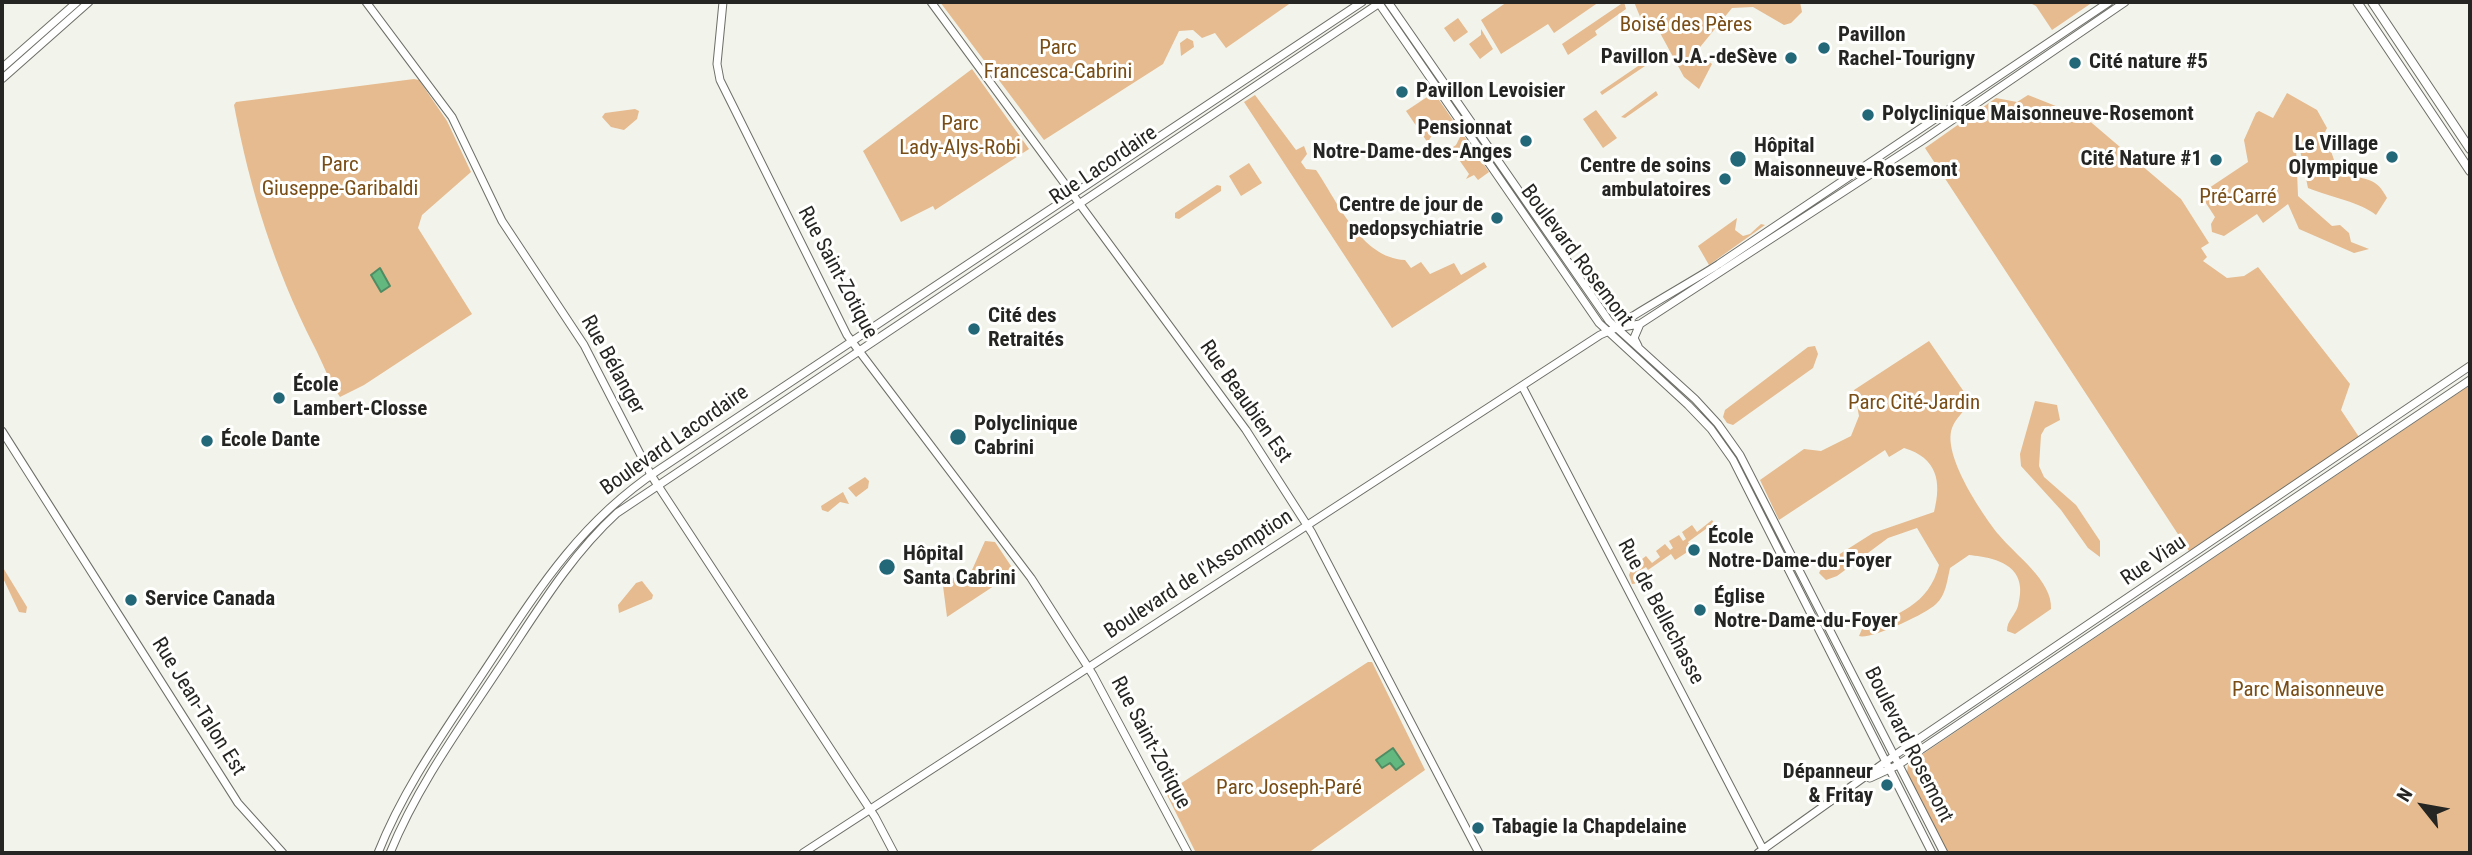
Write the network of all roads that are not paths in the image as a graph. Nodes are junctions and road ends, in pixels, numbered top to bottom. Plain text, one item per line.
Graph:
1 (77, 2) edge
2 (89, 2) edge
3 (366, 2) edge
4 (723, 2) edge
5 (931, 2) edge
6 (1362, 2) edge
7 (1379, 2) edge
8 (1388, 2) edge
9 (2109, 2) edge
10 (2125, 2) edge
11 (2357, 2) edge
12 (2372, 2) edge
13 (1282, 55) junction
14 (1289, 65) junction
15 (2, 68) edge
16 (2, 79) edge
17 (2470, 149) edge
18 (2470, 170) edge
19 (1073, 194) junction
20 (1079, 203) junction
21 (933, 287) joint
22 (939, 296) joint
23 (1640, 324) junction
24 (1616, 328) junction
25 (1607, 332) junction
26 (851, 341) junction
27 (857, 351) junction
28 (1643, 352) junction
29 (2470, 366) edge
30 (2470, 380) edge
31 (1522, 386) junction
32 (2, 431) edge
33 (651, 475) junction
34 (657, 484) junction
35 (1307, 526) junction
36 (1088, 667) junction
37 (1894, 756) junction
38 (1892, 765) junction
39 (869, 810) junction
40 (1762, 852) edge
41 (283, 853) edge
42 (378, 853) edge
43 (390, 853) edge
44 (803, 853) edge
45 (894, 853) edge
46 (1188, 853) edge
47 (1479, 853) edge
48 (1932, 853) edge
49 (1944, 853) edge

1 - 15 main road
2 - 16 main road
3 - 33 main road, Rue Bélanger
4 - 26 main road, Rue Saint-Zotique
5 - 19 main road, Rue Beaubien Est
6 - 13 main road, Rue Lacordaire
7 - 14 main road, Rue Lacordaire
7 - 25 main road, Boulevard Rosemont
8 - 24 main road, Boulevard Rosemont
9 - 24 main road, Boulevard de l'Assomption
10 - 23 main road, Boulevard de l'Assomption
11 - 18 main road
12 - 17 main road
13 - 14 main road
13 - 19 main road, Rue Lacordaire
14 - 20 main road, Rue Lacordaire
19 - 20 main road, Rue Beaubien Est
19 - 21 main road, Rue Lacordaire
20 - 22 main road, Rue Lacordaire
20 - 35 main road, Rue Beaubien Est
21 - 26 main road, Boulevard Lacordaire
22 - 27 main road, Boulevard Lacordaire
23 - 24 main road, Boulevard de l'Assomption
23 - 28 main road
24 - 25 main road, Boulevard de l'Assomption
24 - 28 main road, Boulevard Rosemont
25 - 31 main road, Boulevard de l'Assomption
25 - 38 main road, Boulevard Rosemont
26 - 27 main road, Rue Saint-Zotique
26 - 33 main road, Boulevard Lacordaire
27 - 34 main road, Boulevard Lacordaire
27 - 36 main road, Rue Saint-Zotique
28 - 37 main road, Boulevard Rosemont
29 - 37 main road, Rue Viau
30 - 38 main road, Rue Viau
31 - 35 main road, Boulevard de l'Assomption
31 - 40 main road, Rue de Bellechasse
32 - 41 main road, Rue Jean-Talon Est
33 - 34 main road, Rue Bélanger
33 - 42 main road, Boulevard Lacordaire
34 - 39 main road, Rue Bélanger
34 - 43 main road, Boulevard Lacordaire
35 - 36 main road, Boulevard de l'Assomption
35 - 47 main road, Rue Beaubien Est
36 - 39 main road, Boulevard de l'Assomption
36 - 46 main road, Rue Saint-Zotique
37 - 38 main road, Rue Viau
38 - 40 main road, Rue Viau
38 - 48 main road, Boulevard Rosemont
38 - 49 main road, Boulevard Rosemont
39 - 44 main road, Boulevard de l'Assomption
39 - 45 main road, Rue Bélanger

